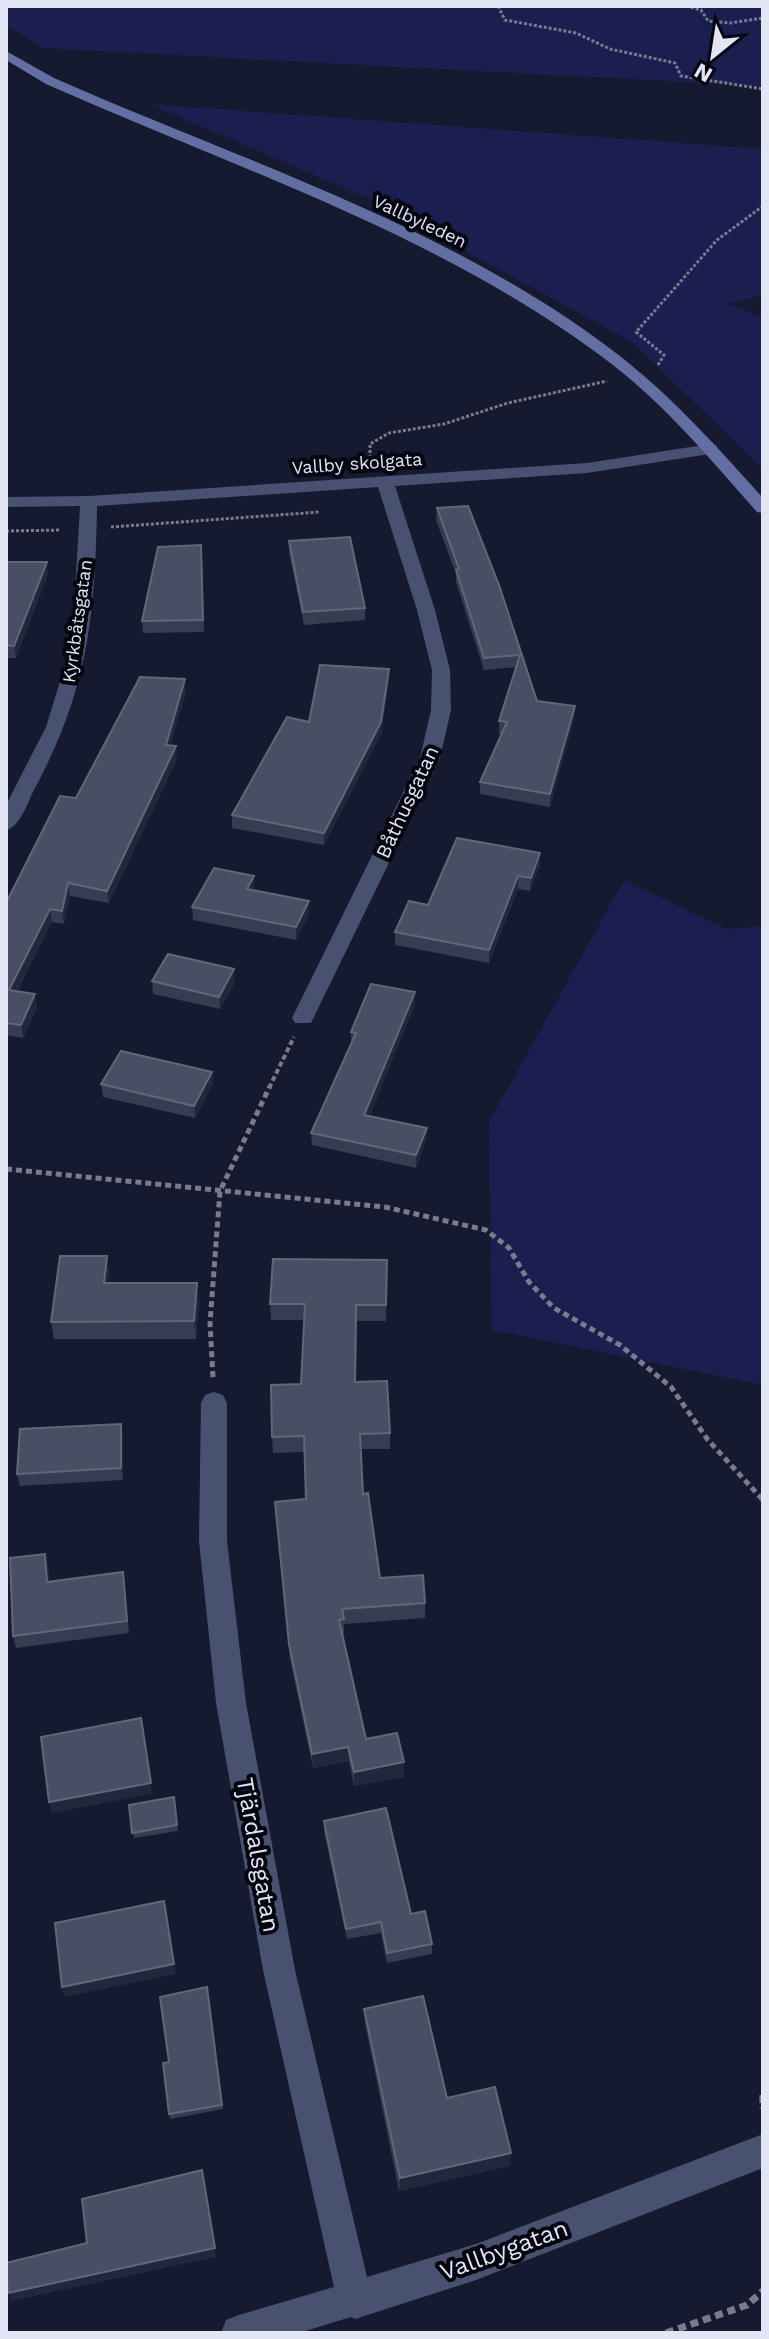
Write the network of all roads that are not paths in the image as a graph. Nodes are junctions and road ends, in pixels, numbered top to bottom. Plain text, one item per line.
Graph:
1 (6, 55) edge
2 (710, 449) junction
3 (379, 482) junction
4 (89, 501) junction
5 (6, 502) edge
6 (763, 508) edge
7 (6, 824) edge
8 (303, 1018) road end
9 (214, 1403) road end
10 (763, 2151) edge
11 (355, 2301) junction
12 (239, 2333) edge

1 - 2 main road, Vallbyleden
2 - 3 street, Vallby skolgata
2 - 6 main road, Vallbyleden
3 - 4 street, Vallby skolgata
3 - 8 street, Båthusgatan
4 - 5 street, Vallby skolgata
4 - 7 street, Kyrkbåtsgatan
9 - 11 street, Tjärdalsgatan
10 - 11 street, Vallbygatan
11 - 12 street, Vallbygatan

